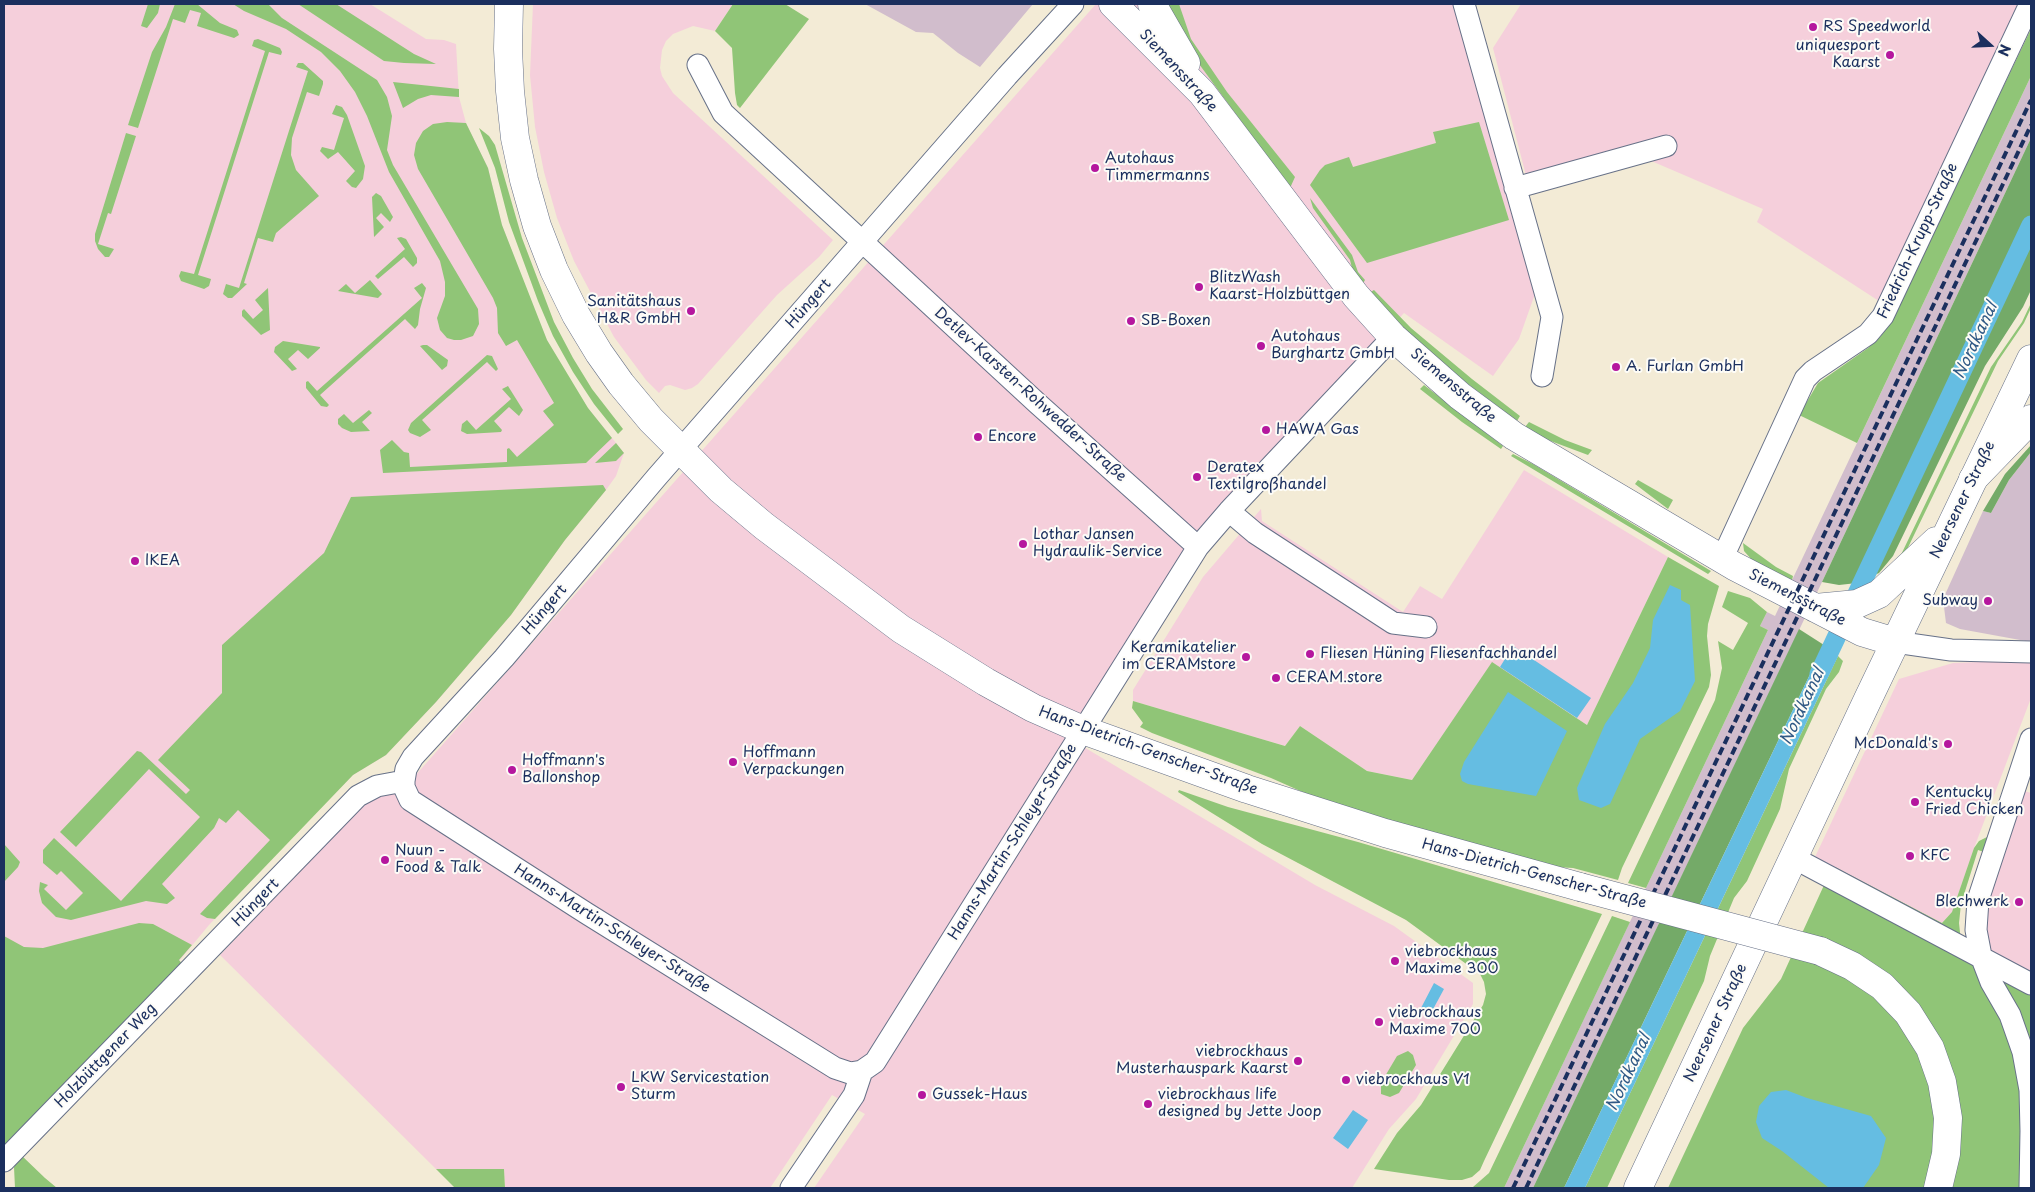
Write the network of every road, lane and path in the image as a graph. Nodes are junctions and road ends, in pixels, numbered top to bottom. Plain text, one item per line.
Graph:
1 (510, 4) edge
2 (1074, 4) edge
3 (1113, 4) edge
4 (1152, 4) edge
5 (1464, 4) edge
6 (2030, 4) edge
7 (698, 65) dead end
8 (1202, 93) junction
9 (1666, 146) dead end
10 (1515, 188) junction
11 (863, 241) junction
12 (1393, 337) junction
13 (2031, 359) edge
14 (1542, 376) dead end
15 (2031, 419) edge
16 (680, 451) junction
17 (1973, 479) junction
18 (1229, 512) junction
19 (1950, 528) junction
20 (1198, 547) junction
21 (1722, 559) junction
22 (1814, 608) junction
23 (1426, 627) dead end
24 (1862, 632) junction
25 (1895, 642) junction
26 (2031, 652) edge
27 (1868, 699) junction
28 (1083, 730) junction
29 (2031, 739) edge
30 (404, 781) junction
31 (1794, 858) junction
32 (209, 951) joint
33 (1981, 956) junction
34 (2031, 984) edge
35 (862, 1071) junction
36 (2031, 1131) edge
37 (4, 1161) edge
38 (1641, 1185) edge
39 (791, 1188) edge
40 (1938, 1188) edge
41 (2030, 1188) edge

1 - 16 main road, Hans-Dietrich-Genscher-Straße
2 - 11 street, Hüngert
3 - 8 main road, Siemensstraße
4 - 8 main road
5 - 10 street
6 - 21 street, Friedrich-Krupp-Straße
7 - 11 street
8 - 12 main road, Siemensstraße
9 - 10 street
10 - 14 street
11 - 16 street, Hüngert
11 - 20 street, Detlev-Karsten-Rohwedder-Straße
12 - 18 street, Hanns-Martin-Schleyer-Straße
12 - 21 main road, Siemensstraße
13 - 17 main road, Neersener Straße
15 - 17 main road
16 - 28 main road, Hans-Dietrich-Genscher-Straße
16 - 30 street, Hüngert
17 - 19 main road, Neersener Straße
18 - 20 street, Hanns-Martin-Schleyer-Straße
18 - 23 street
19 - 22 main road
19 - 25 main road, Neersener Straße
20 - 28 street, Hanns-Martin-Schleyer-Straße
21 - 22 main road, Siemensstraße
22 - 24 main road, Siemensstraße
24 - 25 main road, Siemensstraße
24 - 27 main road
25 - 26 street
25 - 27 main road, Neersener Straße
27 - 31 main road, Neersener Straße
28 - 35 street, Hanns-Martin-Schleyer-Straße
28 - 40 main road, Hans-Dietrich-Genscher-Straße, bridge
29 - 33 street
30 - 32 street, Hüngert
30 - 35 street, Hanns-Martin-Schleyer-Straße
31 - 33 street
31 - 38 main road, Neersener Straße
32 - 37 street, Holzbüttgener Weg
33 - 34 street
33 - 36 street
35 - 39 street, Hanns-Martin-Schleyer-Straße
36 - 41 street

